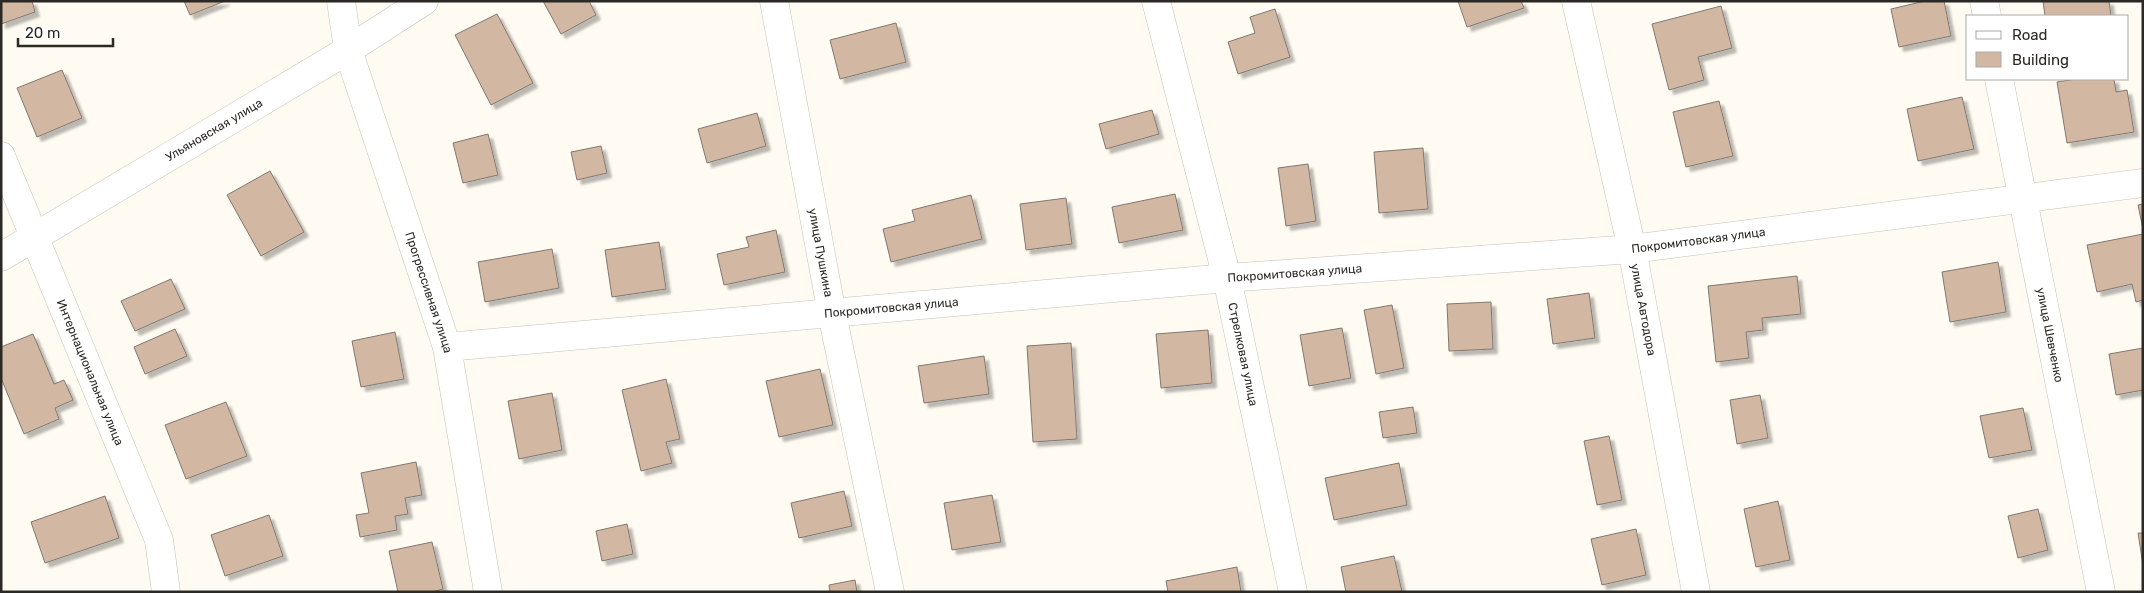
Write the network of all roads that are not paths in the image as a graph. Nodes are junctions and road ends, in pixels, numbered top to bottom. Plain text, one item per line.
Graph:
1 (341, 1) edge
2 (424, 1) edge
3 (774, 1) edge
4 (1156, 1) edge
5 (1576, 1) edge
6 (1984, 1) edge
7 (1987, 15) edge
8 (348, 50) junction
9 (1999, 80) edge
10 (1, 156) edge
11 (2143, 183) edge
12 (2022, 199) junction
13 (34, 238) junction
14 (1632, 249) junction
15 (1, 257) edge
16 (1227, 278) junction
17 (832, 314) junction
18 (447, 347) junction
19 (166, 592) edge
20 (488, 592) edge
21 (890, 592) edge
22 (1293, 592) edge
23 (1696, 592) edge
24 (2101, 592) edge

1 - 8 street, Прогрессивная улица
2 - 8 street, Ульяновская улица
3 - 17 street, улица Пушкина
4 - 16 street, Стрелковая улица
5 - 14 street, улица Автодора
6 - 7 street
8 - 13 street, Ульяновская улица
8 - 18 street, Прогрессивная улица
9 - 12 street, улица Шевченко
10 - 13 street, Интернациональная улица
11 - 12 street, Покромитовская улица
12 - 14 street, Покромитовская улица
12 - 24 street, улица Шевченко
13 - 15 street, Ульяновская улица
13 - 19 street, Интернациональная улица
14 - 16 street, Покромитовская улица
14 - 23 street, улица Автодора
16 - 17 street, Покромитовская улица
16 - 22 street, Стрелковая улица
17 - 18 street, Покромитовская улица
17 - 21 street, улица Пушкина
18 - 20 street, Прогрессивная улица

